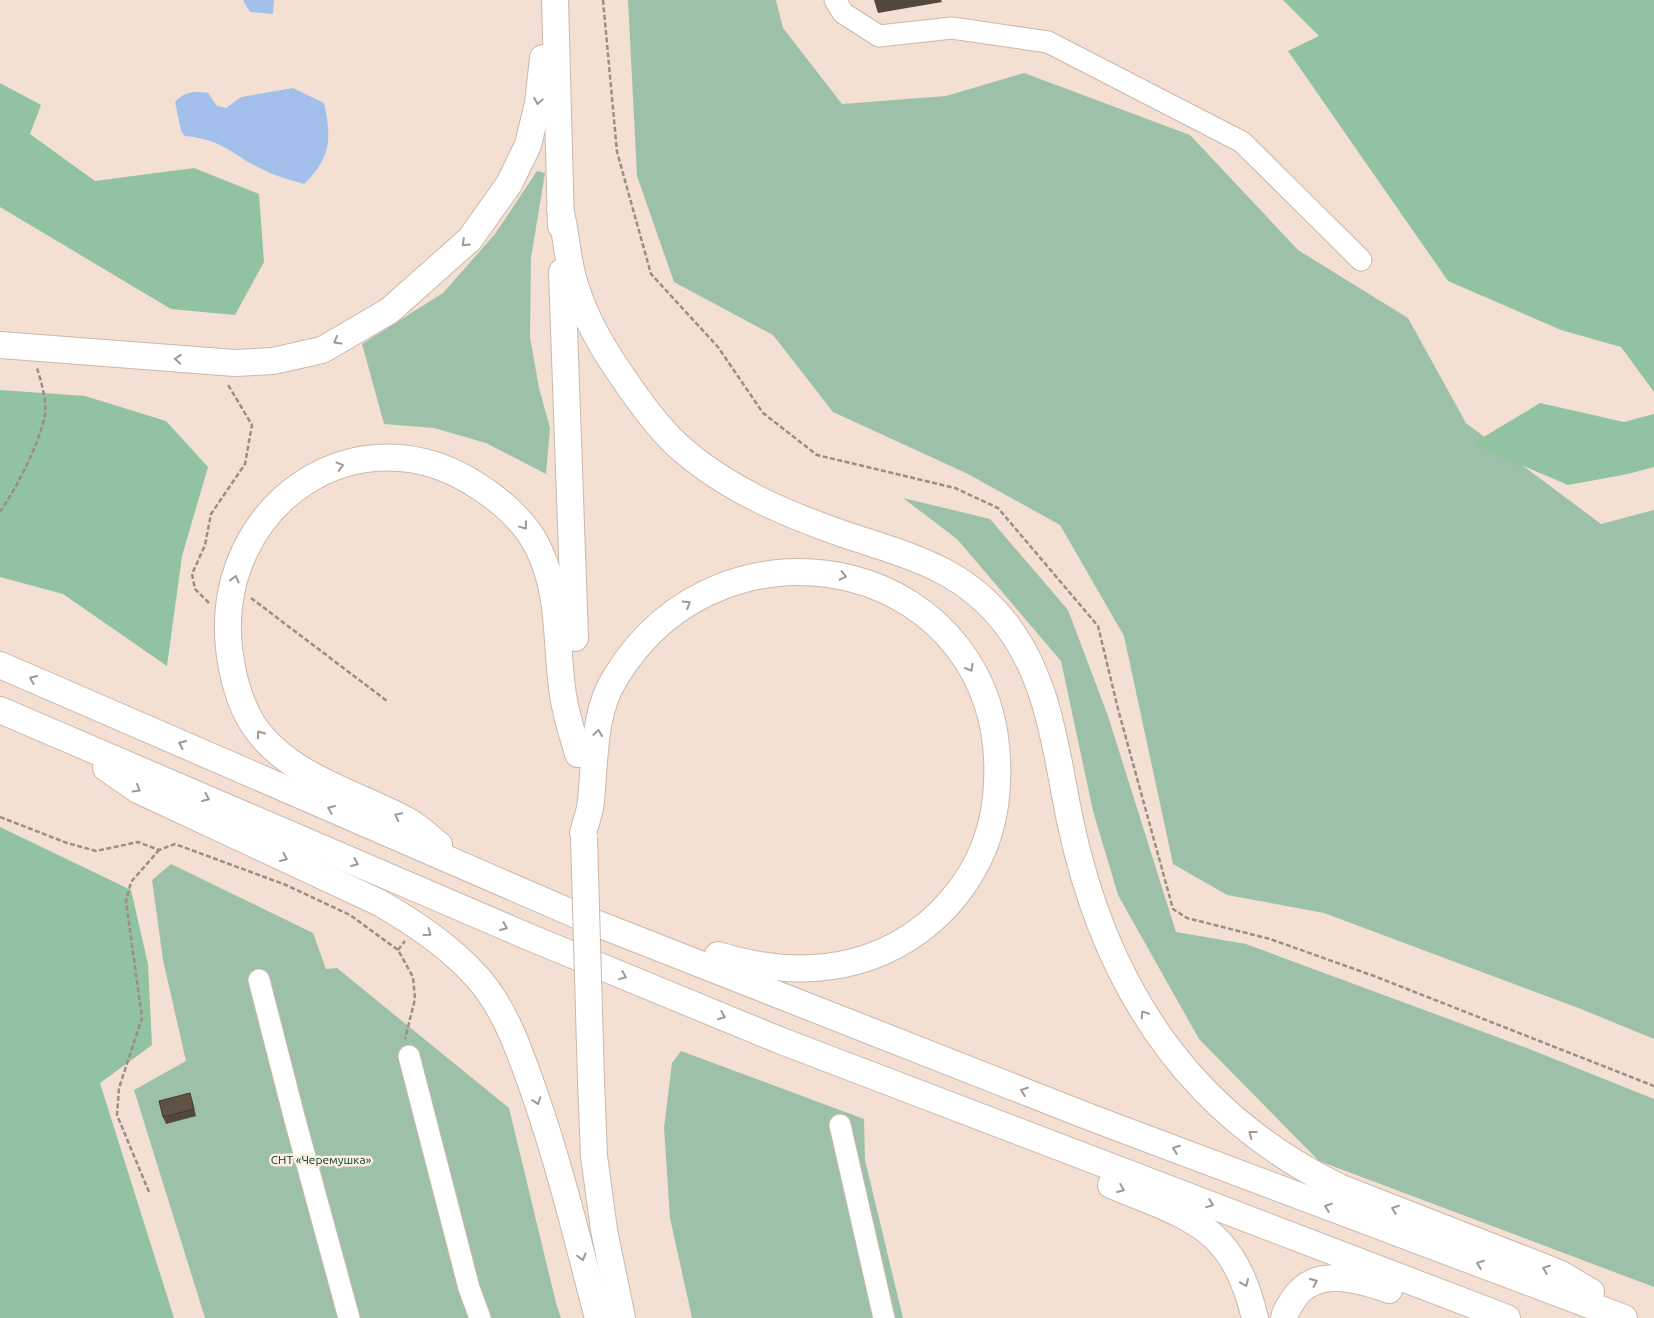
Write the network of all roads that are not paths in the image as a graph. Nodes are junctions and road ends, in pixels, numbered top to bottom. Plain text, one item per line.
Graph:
1 (549, 0) edge
2 (555, 0) edge
3 (836, 0) edge
4 (560, 210) junction
5 (1361, 260) dead end
6 (0, 345) edge
7 (0, 664) edge
8 (0, 710) edge
9 (53, 733) junction
10 (578, 754) junction
11 (583, 836) junction
12 (465, 866) junction
13 (588, 920) junction
14 (259, 980) dead end
15 (409, 1056) road end
16 (887, 1080) junction
17 (840, 1125) dead end
18 (349, 1318) edge
19 (480, 1318) edge
20 (598, 1318) edge
21 (622, 1318) edge
22 (884, 1318) edge
23 (1255, 1318) edge
24 (1284, 1318) edge
25 (1467, 1318) edge
26 (1507, 1318) edge
27 (1624, 1318) edge
28 (1634, 1318) edge

1 -> 6 main road
2 - 4 main road
3 - 5 lane
4 - 10 main road
28 -> 4 main road
12 -> 7 main road
8 - 9 main road
9 -> 16 main road
9 -> 20 main road
10 - 11 main road
12 -> 10 main road
11 -> 13 main road
11 - 21 main road, bridge
12 - 13 main road
27 -> 13 main road
14 - 18 lane
15 - 19 lane
16 -> 23 main road
16 -> 26 main road
17 - 22 lane
24 -> 25 main road

